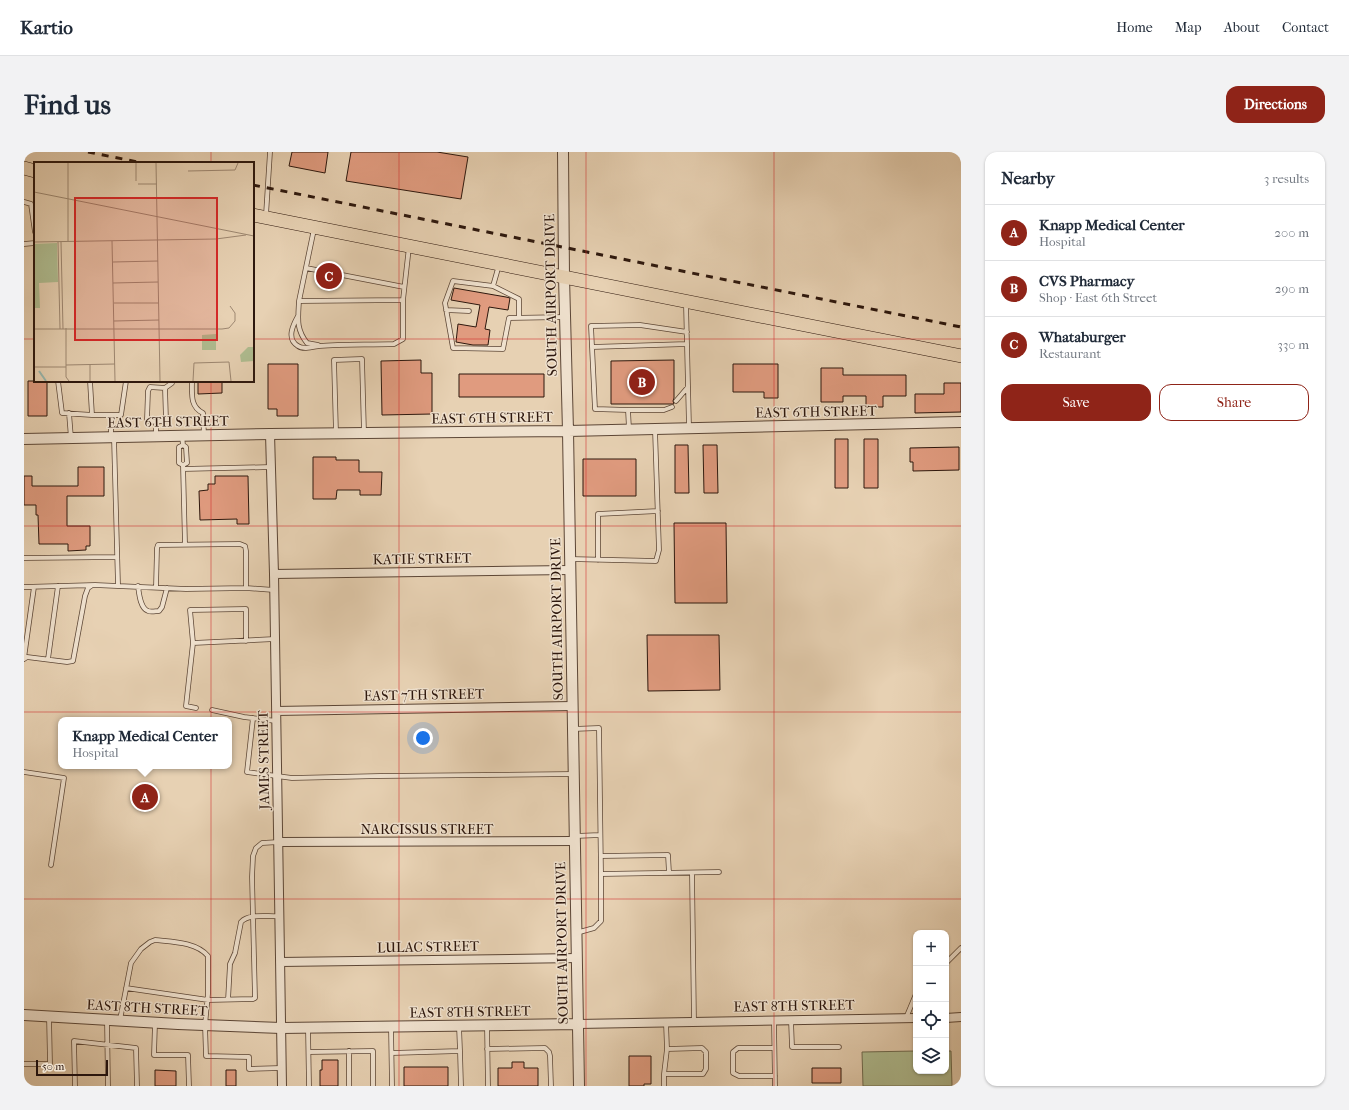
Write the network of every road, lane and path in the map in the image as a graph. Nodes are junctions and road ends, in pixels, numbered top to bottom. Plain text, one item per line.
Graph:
1 (270, 152) edge
2 (563, 152) edge
3 (24, 168) edge
4 (34, 170) edge
5 (24, 202) edge
6 (259, 216) edge
7 (34, 225) edge
8 (315, 227) junction
9 (34, 243) edge
10 (24, 244) edge
11 (409, 246) junction
12 (499, 264) junction
13 (306, 268) junction
14 (564, 277) junction
15 (493, 286) junction
16 (404, 287) junction
17 (402, 300) junction
18 (298, 301) junction
19 (686, 301) junction
20 (446, 310) junction
21 (470, 311) dead end
22 (298, 316) junction
23 (565, 317) junction
24 (519, 318) junction
25 (687, 332) junction
26 (687, 344) junction
27 (323, 346) junction
28 (592, 347) junction
29 (961, 356) edge
30 (58, 382) edge
31 (90, 382) edge
32 (126, 382) edge
33 (172, 382) edge
34 (192, 382) edge
35 (688, 387) junction
36 (165, 388) junction
37 (676, 401) dead end
38 (672, 407) dead end
39 (628, 410) junction
40 (69, 413) junction
41 (92, 415) junction
42 (111, 415) junction
43 (156, 422) junction
44 (961, 422) edge
45 (689, 428) junction
46 (655, 429) junction
47 (629, 430) junction
48 (568, 431) junction
49 (336, 433) junction
50 (364, 433) junction
51 (270, 434) junction
52 (156, 436) junction
53 (204, 436) junction
54 (112, 437) junction
55 (71, 438) junction
56 (24, 439) edge
57 (183, 440) junction
58 (183, 467) junction
59 (271, 467) junction
60 (658, 511) junction
61 (185, 544) junction
62 (117, 557) junction
63 (24, 558) edge
64 (570, 559) junction
65 (598, 560) junction
66 (570, 570) junction
67 (274, 574) junction
68 (118, 585) junction
69 (58, 586) junction
70 (92, 586) junction
71 (138, 586) junction
72 (24, 587) edge
73 (34, 587) junction
74 (156, 587) junction
75 (167, 588) junction
76 (246, 588) junction
77 (275, 590) junction
78 (275, 639) junction
79 (246, 641) junction
80 (193, 642) junction
81 (24, 658) edge
82 (48, 659) junction
83 (573, 706) junction
84 (196, 708) dead end
85 (212, 710) dead end
86 (276, 711) junction
87 (253, 718) junction
88 (276, 721) junction
89 (573, 729) junction
90 (24, 772) edge
91 (574, 774) junction
92 (277, 776) junction
93 (600, 835) junction
94 (575, 839) junction
95 (279, 842) junction
96 (601, 856) junction
97 (51, 865) dead end
98 (719, 872) dead end
99 (668, 873) junction
100 (692, 873) junction
101 (601, 874) junction
102 (280, 916) junction
103 (253, 917) junction
104 (576, 933) junction
105 (961, 948) edge
106 (577, 958) junction
107 (949, 960) edge
108 (280, 962) junction
109 (126, 988) junction
110 (208, 1000) junction
111 (228, 1000) junction
112 (913, 1001) edge
113 (24, 1015) edge
114 (49, 1016) junction
115 (961, 1017) edge
116 (906, 1018) junction
117 (913, 1018) edge
118 (949, 1018) edge
119 (107, 1020) junction
120 (792, 1020) junction
121 (120, 1021) junction
122 (774, 1021) junction
123 (694, 1022) junction
124 (155, 1023) junction
125 (666, 1023) junction
126 (578, 1024) junction
127 (205, 1025) junction
128 (487, 1025) junction
129 (459, 1026) junction
130 (391, 1027) junction
131 (281, 1028) junction
132 (308, 1028) junction
133 (107, 1045) junction
134 (839, 1047) dead end
135 (774, 1048) junction
136 (487, 1049) junction
137 (667, 1049) junction
138 (349, 1051) junction
139 (460, 1051) junction
140 (308, 1052) junction
141 (392, 1052) junction
142 (24, 1064) edge
143 (282, 1068) junction
144 (664, 1074) junction
145 (775, 1076) junction
146 (75, 1086) edge
147 (108, 1086) edge
148 (137, 1086) edge
149 (188, 1086) edge
150 (282, 1086) edge
151 (309, 1086) edge
152 (348, 1086) edge
153 (373, 1086) edge
154 (392, 1086) edge
155 (461, 1086) edge
156 (488, 1086) edge
157 (551, 1086) edge
158 (579, 1086) edge
159 (664, 1086) edge
160 (775, 1086) edge

1 - 6 lane
2 - 14 street, SOUTH AIRPORT DRIVE
3 - 4 main road
5 - 7 lane
6 - 8 main road
8 - 11 main road
8 - 13 lane
9 - 10 lane
11 - 12 main road
11 - 16 lane
12 - 14 main road
12 - 15 lane
13 - 16 lane
13 - 18 lane
14 - 19 main road
14 - 23 street, SOUTH AIRPORT DRIVE
15 - 20 lane
15 - 24 lane
16 - 17 lane
17 - 18 lane
17 - 27 lane
18 - 22 lane
19 - 25 lane
19 - 29 main road
20 - 21 lane
20 - 24 lane
22 - 27 lane
22 - 27 lane
23 - 24 lane
23 - 48 street, SOUTH AIRPORT DRIVE
25 - 26 lane
25 - 28 lane
26 - 28 lane
26 - 35 lane
28 - 39 lane
30 - 40 lane
31 - 41 lane
32 - 42 lane
33 - 36 lane
34 - 53 lane
35 - 37 lane
35 - 45 lane
36 - 43 lane
36 - 43 lane
38 - 39 lane
39 - 47 lane
40 - 41 lane
40 - 55 lane
41 - 42 lane
42 - 54 lane
43 - 52 lane
44 - 45 street, EAST 6TH STREET
45 - 46 street, EAST 6TH STREET
46 - 47 street, EAST 6TH STREET
46 - 60 lane
47 - 48 street, EAST 6TH STREET
48 - 50 street, EAST 6TH STREET
48 - 64 street, SOUTH AIRPORT DRIVE
49 - 50 street, EAST 6TH STREET
49 - 50 lane
49 - 51 street, EAST 6TH STREET
51 - 53 street, EAST 6TH STREET
51 - 59 street, JAMES STREET
52 - 54 street, EAST 6TH STREET
52 - 57 street, EAST 6TH STREET
53 - 57 street, EAST 6TH STREET
54 - 55 street, EAST 6TH STREET
54 - 62 lane
55 - 56 street, EAST 6TH STREET
57 - 58 lane
57 - 58 lane
58 - 59 lane
58 - 61 lane
59 - 67 street, JAMES STREET
60 - 65 lane
60 - 65 lane
61 - 74 lane
61 - 76 lane
62 - 63 lane
62 - 68 lane
64 - 65 lane
64 - 66 street, SOUTH AIRPORT DRIVE
66 - 67 street, KATIE STREET
66 - 83 street, SOUTH AIRPORT DRIVE
67 - 77 street, JAMES STREET
68 - 70 lane
68 - 71 lane
69 - 70 lane
69 - 73 lane
69 - 82 lane
70 - 82 lane
71 - 74 lane
71 - 75 lane
72 - 73 lane
73 - 81 lane
74 - 75 lane
75 - 76 lane
76 - 77 lane
77 - 78 street, JAMES STREET
78 - 79 lane
78 - 86 street, JAMES STREET
79 - 80 lane
79 - 80 lane
80 - 84 lane
81 - 82 lane
83 - 86 street, EAST 7TH STREET
83 - 89 street, SOUTH AIRPORT DRIVE
85 - 87 lane
86 - 88 street, JAMES STREET
87 - 88 lane
87 - 92 lane
88 - 92 street, JAMES STREET
89 - 91 street, SOUTH AIRPORT DRIVE
89 - 93 lane
90 - 97 lane
91 - 92 lane
91 - 94 street, SOUTH AIRPORT DRIVE
92 - 95 street, JAMES STREET
93 - 94 lane
93 - 96 lane
94 - 95 street, NARCISSUS STREET
94 - 104 street, SOUTH AIRPORT DRIVE
95 - 102 street, JAMES STREET
95 - 103 lane
96 - 99 lane
96 - 101 lane
98 - 100 lane
99 - 100 lane
99 - 101 lane
100 - 123 lane
101 - 104 lane
102 - 103 lane
102 - 108 street, JAMES STREET
103 - 111 lane
103 - 111 lane
104 - 106 street, SOUTH AIRPORT DRIVE
105 - 107 lane
106 - 108 street, LULAC STREET
106 - 126 street, SOUTH AIRPORT DRIVE
108 - 131 street, JAMES STREET
109 - 110 lane
109 - 110 lane
109 - 121 lane
110 - 111 lane
110 - 127 lane
112 - 116 lane
113 - 114 street, EAST 8TH STREET
114 - 119 street, EAST 8TH STREET
114 - 142 lane
115 - 118 street
116 - 117 street, EAST 8TH STREET
116 - 120 street, EAST 8TH STREET
119 - 121 street, EAST 8TH STREET
119 - 133 lane
120 - 122 street, EAST 8TH STREET
120 - 134 lane
121 - 124 street, EAST 8TH STREET
122 - 123 street, EAST 8TH STREET
122 - 135 lane
123 - 125 street, EAST 8TH STREET
124 - 127 street, EAST 8TH STREET
124 - 149 lane
125 - 126 street, EAST 8TH STREET
125 - 137 lane
126 - 128 street, EAST 8TH STREET
126 - 158 street, SOUTH AIRPORT DRIVE
127 - 131 street, EAST 8TH STREET
127 - 143 lane
128 - 129 street, EAST 8TH STREET
128 - 136 lane
129 - 130 street, EAST 8TH STREET
129 - 139 lane
130 - 132 street, EAST 8TH STREET
130 - 141 lane
131 - 132 street, EAST 8TH STREET
131 - 143 street, JAMES STREET
132 - 140 lane
133 - 146 lane
133 - 147 lane
133 - 148 lane
135 - 145 lane
135 - 145 lane
136 - 156 lane
136 - 157 lane
137 - 144 lane
137 - 144 lane
138 - 140 lane
138 - 152 lane
138 - 153 lane
139 - 141 lane
139 - 155 lane
140 - 151 lane
141 - 154 lane
143 - 150 street, JAMES STREET
144 - 159 lane
145 - 160 lane

